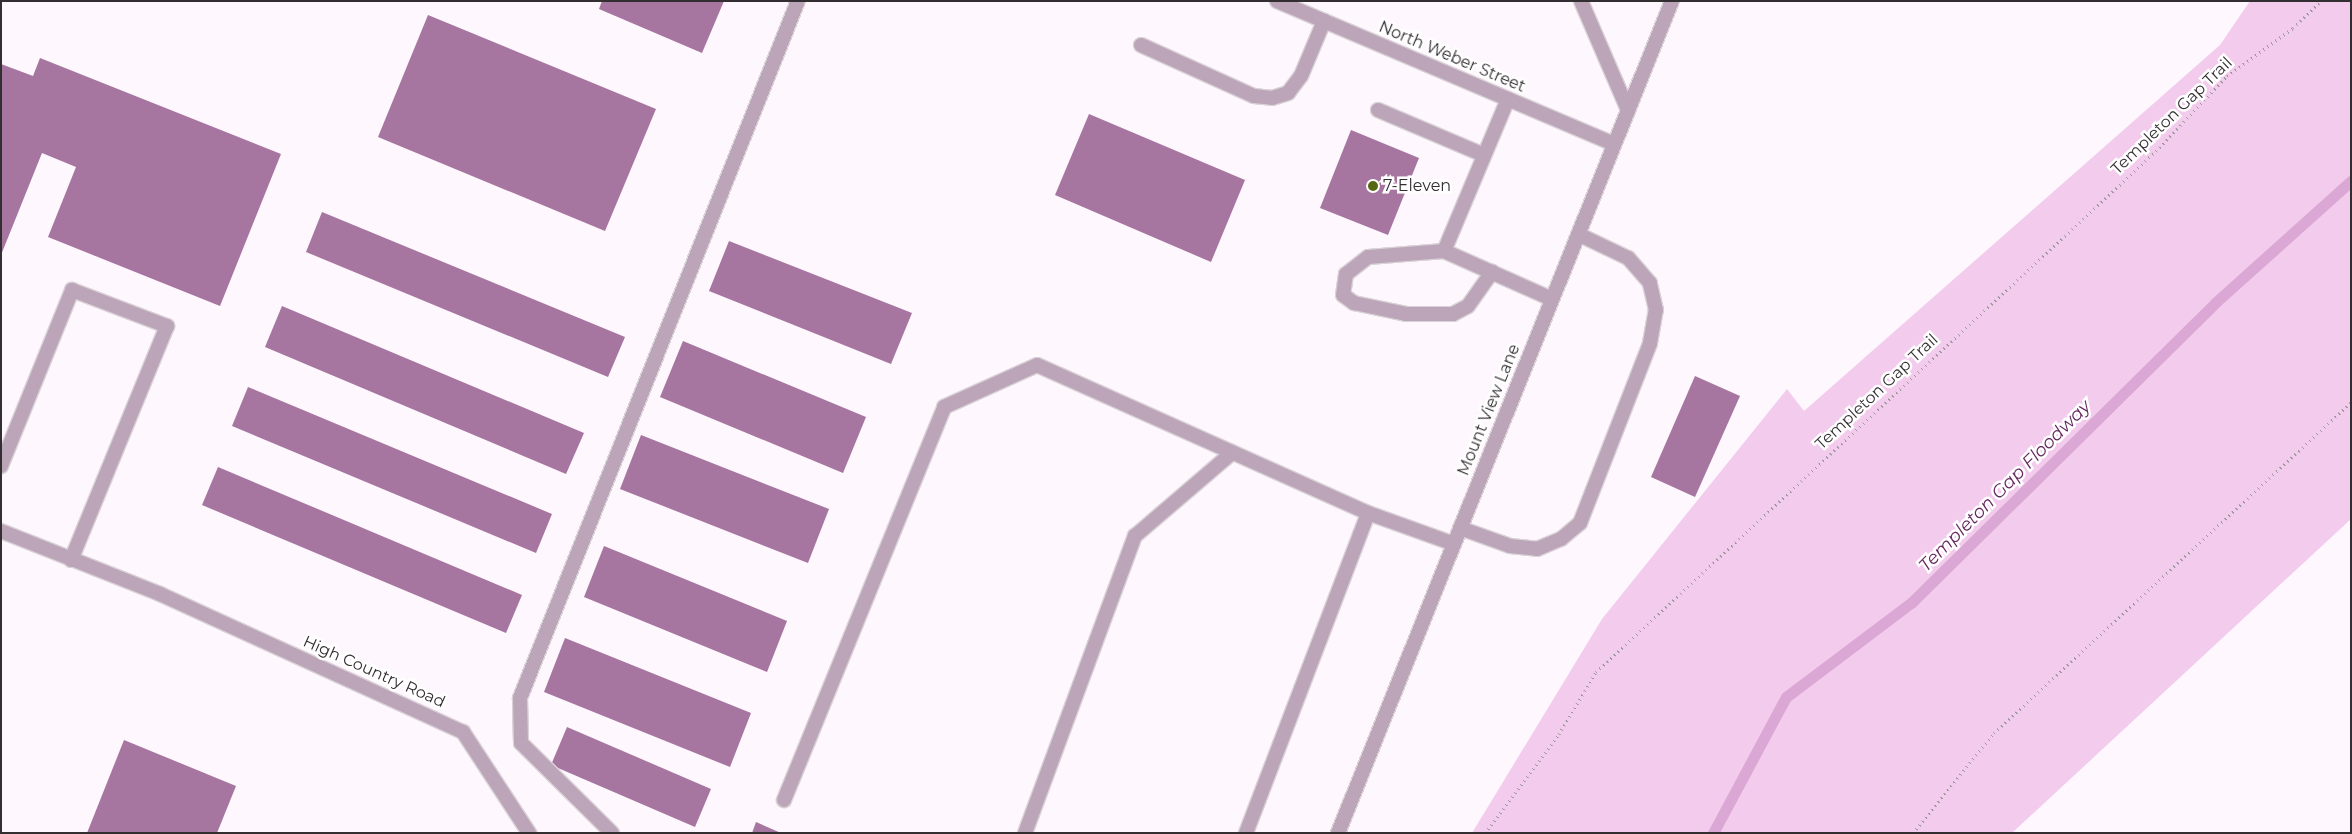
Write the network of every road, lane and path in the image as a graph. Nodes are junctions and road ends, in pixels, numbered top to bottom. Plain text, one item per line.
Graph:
1 (798, 1) edge
2 (1277, 1) edge
3 (1581, 1) edge
4 (1672, 1) edge
5 (2321, 1) edge
6 (1324, 21) junction
7 (1141, 45) dead end
8 (1508, 99) junction
9 (1378, 110) dead end
10 (1628, 110) junction
11 (1614, 144) junction
12 (1484, 155) junction
13 (1578, 234) junction
14 (1444, 251) junction
15 (1492, 272) junction
16 (1552, 298) junction
17 (2351, 402) edge
18 (1232, 453) junction
19 (1, 466) edge
20 (1368, 513) junction
21 (1460, 528) junction
22 (2, 534) edge
23 (1454, 544) junction
24 (71, 560) junction
25 (784, 800) dead end
26 (530, 833) edge
27 (612, 833) edge
28 (1025, 833) edge
29 (1246, 833) edge
30 (1338, 833) edge
31 (1485, 833) edge
32 (1914, 833) edge

1 - 27 street
2 - 6 street, North Weber Street
3 - 10 street
4 - 10 street, Mount View Lane
5 - 31 path, Templeton Gap Trail
6 - 7 street
6 - 8 street, North Weber Street
8 - 11 street, North Weber Street
8 - 12 street
9 - 12 street
10 - 11 street, Mount View Lane
11 - 13 street, Mount View Lane
12 - 14 street
13 - 16 street, Mount View Lane
13 - 21 street
14 - 15 street
14 - 15 street
15 - 16 street
16 - 21 street, Mount View Lane
17 - 32 path
18 - 20 street
18 - 25 street
18 - 28 street
19 - 24 street
20 - 23 street
20 - 29 street
21 - 23 street, Mount View Lane
22 - 24 street, High Country Road
23 - 30 street, Mount View Lane
24 - 26 street, High Country Road

